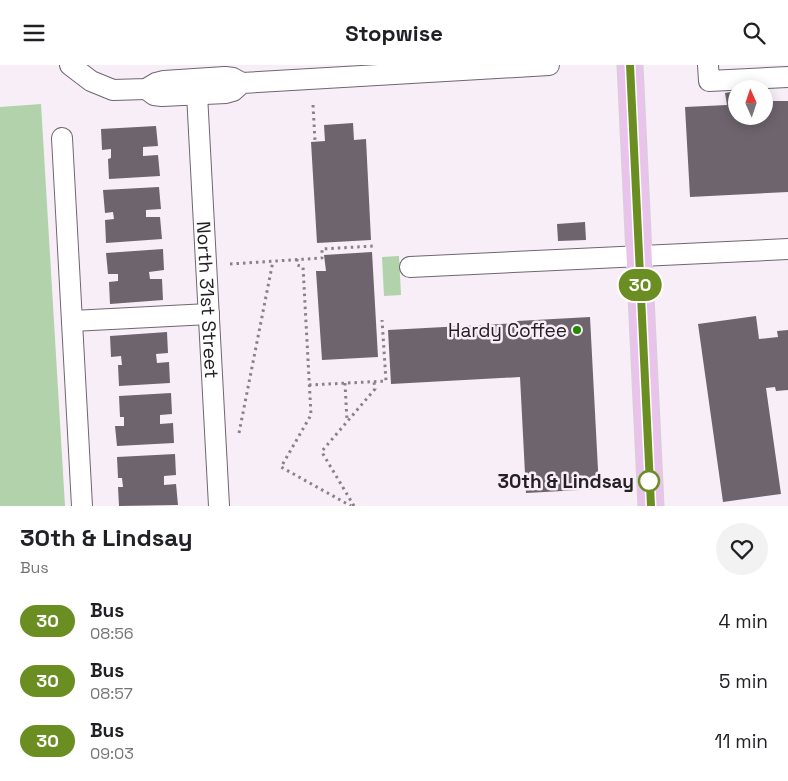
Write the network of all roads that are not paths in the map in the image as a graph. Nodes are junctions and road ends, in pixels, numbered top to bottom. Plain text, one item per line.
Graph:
1 (70, 65) edge
2 (549, 65) edge
3 (630, 65) edge
4 (708, 65) edge
5 (231, 75) edge
6 (788, 77) edge
7 (146, 89) junction
8 (197, 94) junction
9 (62, 138) dead end
10 (788, 249) edge
11 (639, 255) junction
12 (410, 267) dead end
13 (209, 314) junction
14 (72, 321) junction
15 (82, 506) edge
16 (219, 506) edge
17 (651, 506) edge

1 - 7 street
2 - 5 street
3 - 11 main road
4 - 6 street
5 - 7 street
5 - 8 street
7 - 8 street
8 - 13 street, North 31st Street
9 - 14 street
10 - 11 street
11 - 12 street
11 - 17 main road
13 - 14 street
13 - 16 street, North 31st Street
14 - 15 street

